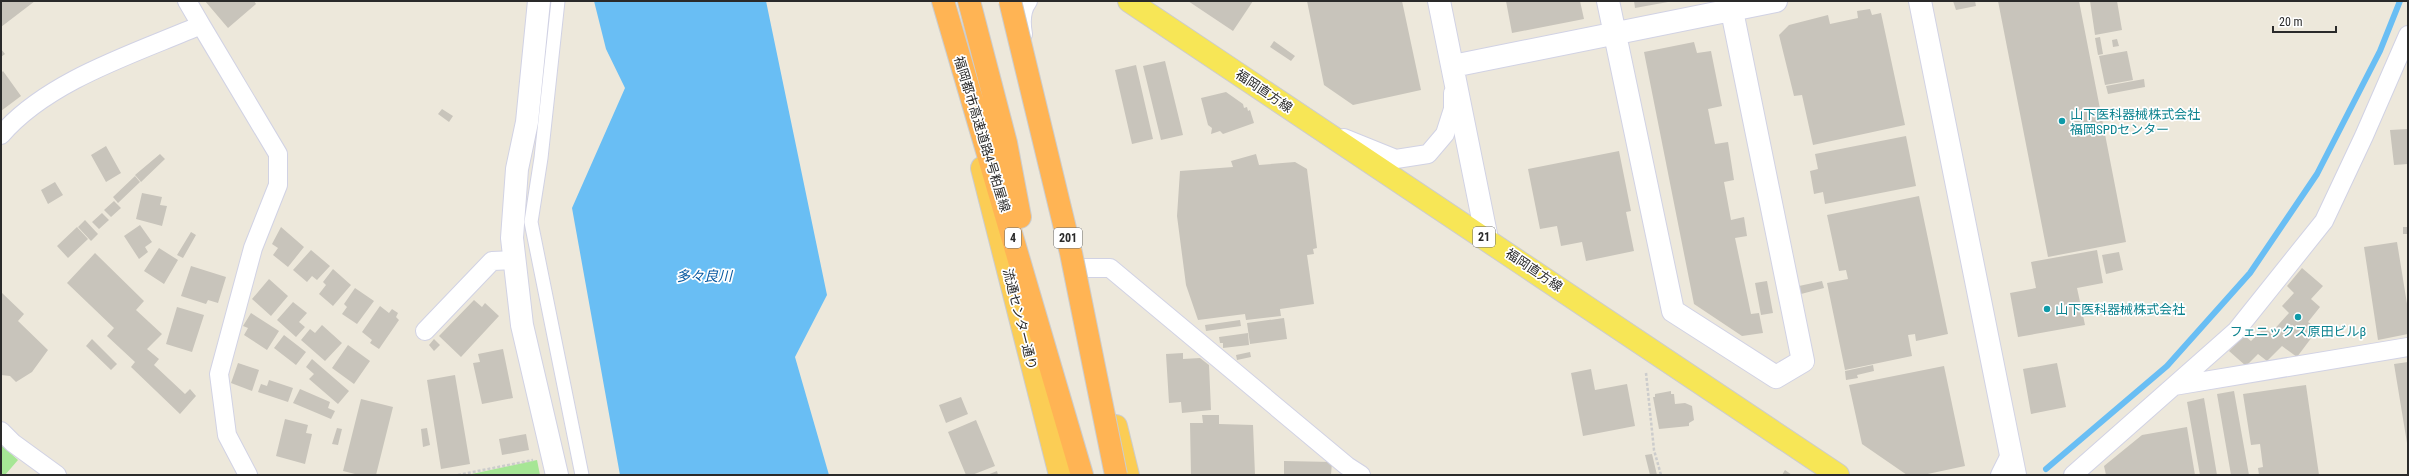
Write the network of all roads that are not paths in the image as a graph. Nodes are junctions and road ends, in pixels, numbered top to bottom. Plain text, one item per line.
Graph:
1 (187, 1) edge
2 (539, 1) edge
3 (558, 1) edge
4 (938, 1) edge
5 (943, 1) edge
6 (969, 1) edge
7 (1007, 1) edge
8 (1010, 1) edge
9 (1028, 1) edge
10 (1129, 1) edge
11 (1440, 1) edge
12 (1608, 1) edge
13 (1776, 1) edge
14 (1920, 1) edge
15 (1731, 5) edge
16 (201, 25) junction
17 (1614, 33) junction
18 (2408, 35) edge
19 (1453, 66) junction
20 (1033, 96) junction
21 (1317, 127) junction
22 (1, 135) edge
23 (1486, 239) junction
24 (514, 260) junction
25 (1076, 268) junction
26 (1040, 327) junction
27 (425, 331) dead end
28 (2408, 347) edge
29 (2174, 386) junction
30 (1, 432) edge
31 (2011, 453) junction
32 (555, 466) edge
33 (57, 475) edge
34 (248, 475) edge
35 (582, 475) edge
36 (1060, 475) edge
37 (1082, 475) edge
38 (1116, 475) edge
39 (1128, 475) edge
40 (1361, 475) edge
41 (1838, 475) edge
42 (2000, 475) edge
43 (2016, 475) edge
44 (2073, 475) edge

1 - 16 street
2 - 24 street
3 - 35 street
4 - 36 highway, 流通センター通り
5 - 26 highway, 福岡都市高速道路4号粕屋線 / 4
6 - 26 highway
7 - 20 highway, 201
8 - 38 highway, bridge
9 - 20 street
10 - 21 main road, 福岡直方線 / 21
11 - 19 street
12 - 17 street
13 - 15 street
14 - 31 street
15 - 17 street
15 - 17 street
16 - 22 street
16 - 34 street
17 - 19 street
18 - 29 street
19 - 21 street
19 - 23 street
20 - 25 highway, 201
21 - 23 main road, 福岡直方線 / 21
23 - 41 main road, 福岡直方線 / 21
24 - 27 street
24 - 32 street
25 - 39 highway, 201
25 - 40 street
26 - 37 highway, 福岡都市高速道路4号粕屋線 / 4
28 - 29 street
29 - 44 street
30 - 33 street
31 - 42 street
31 - 43 street

